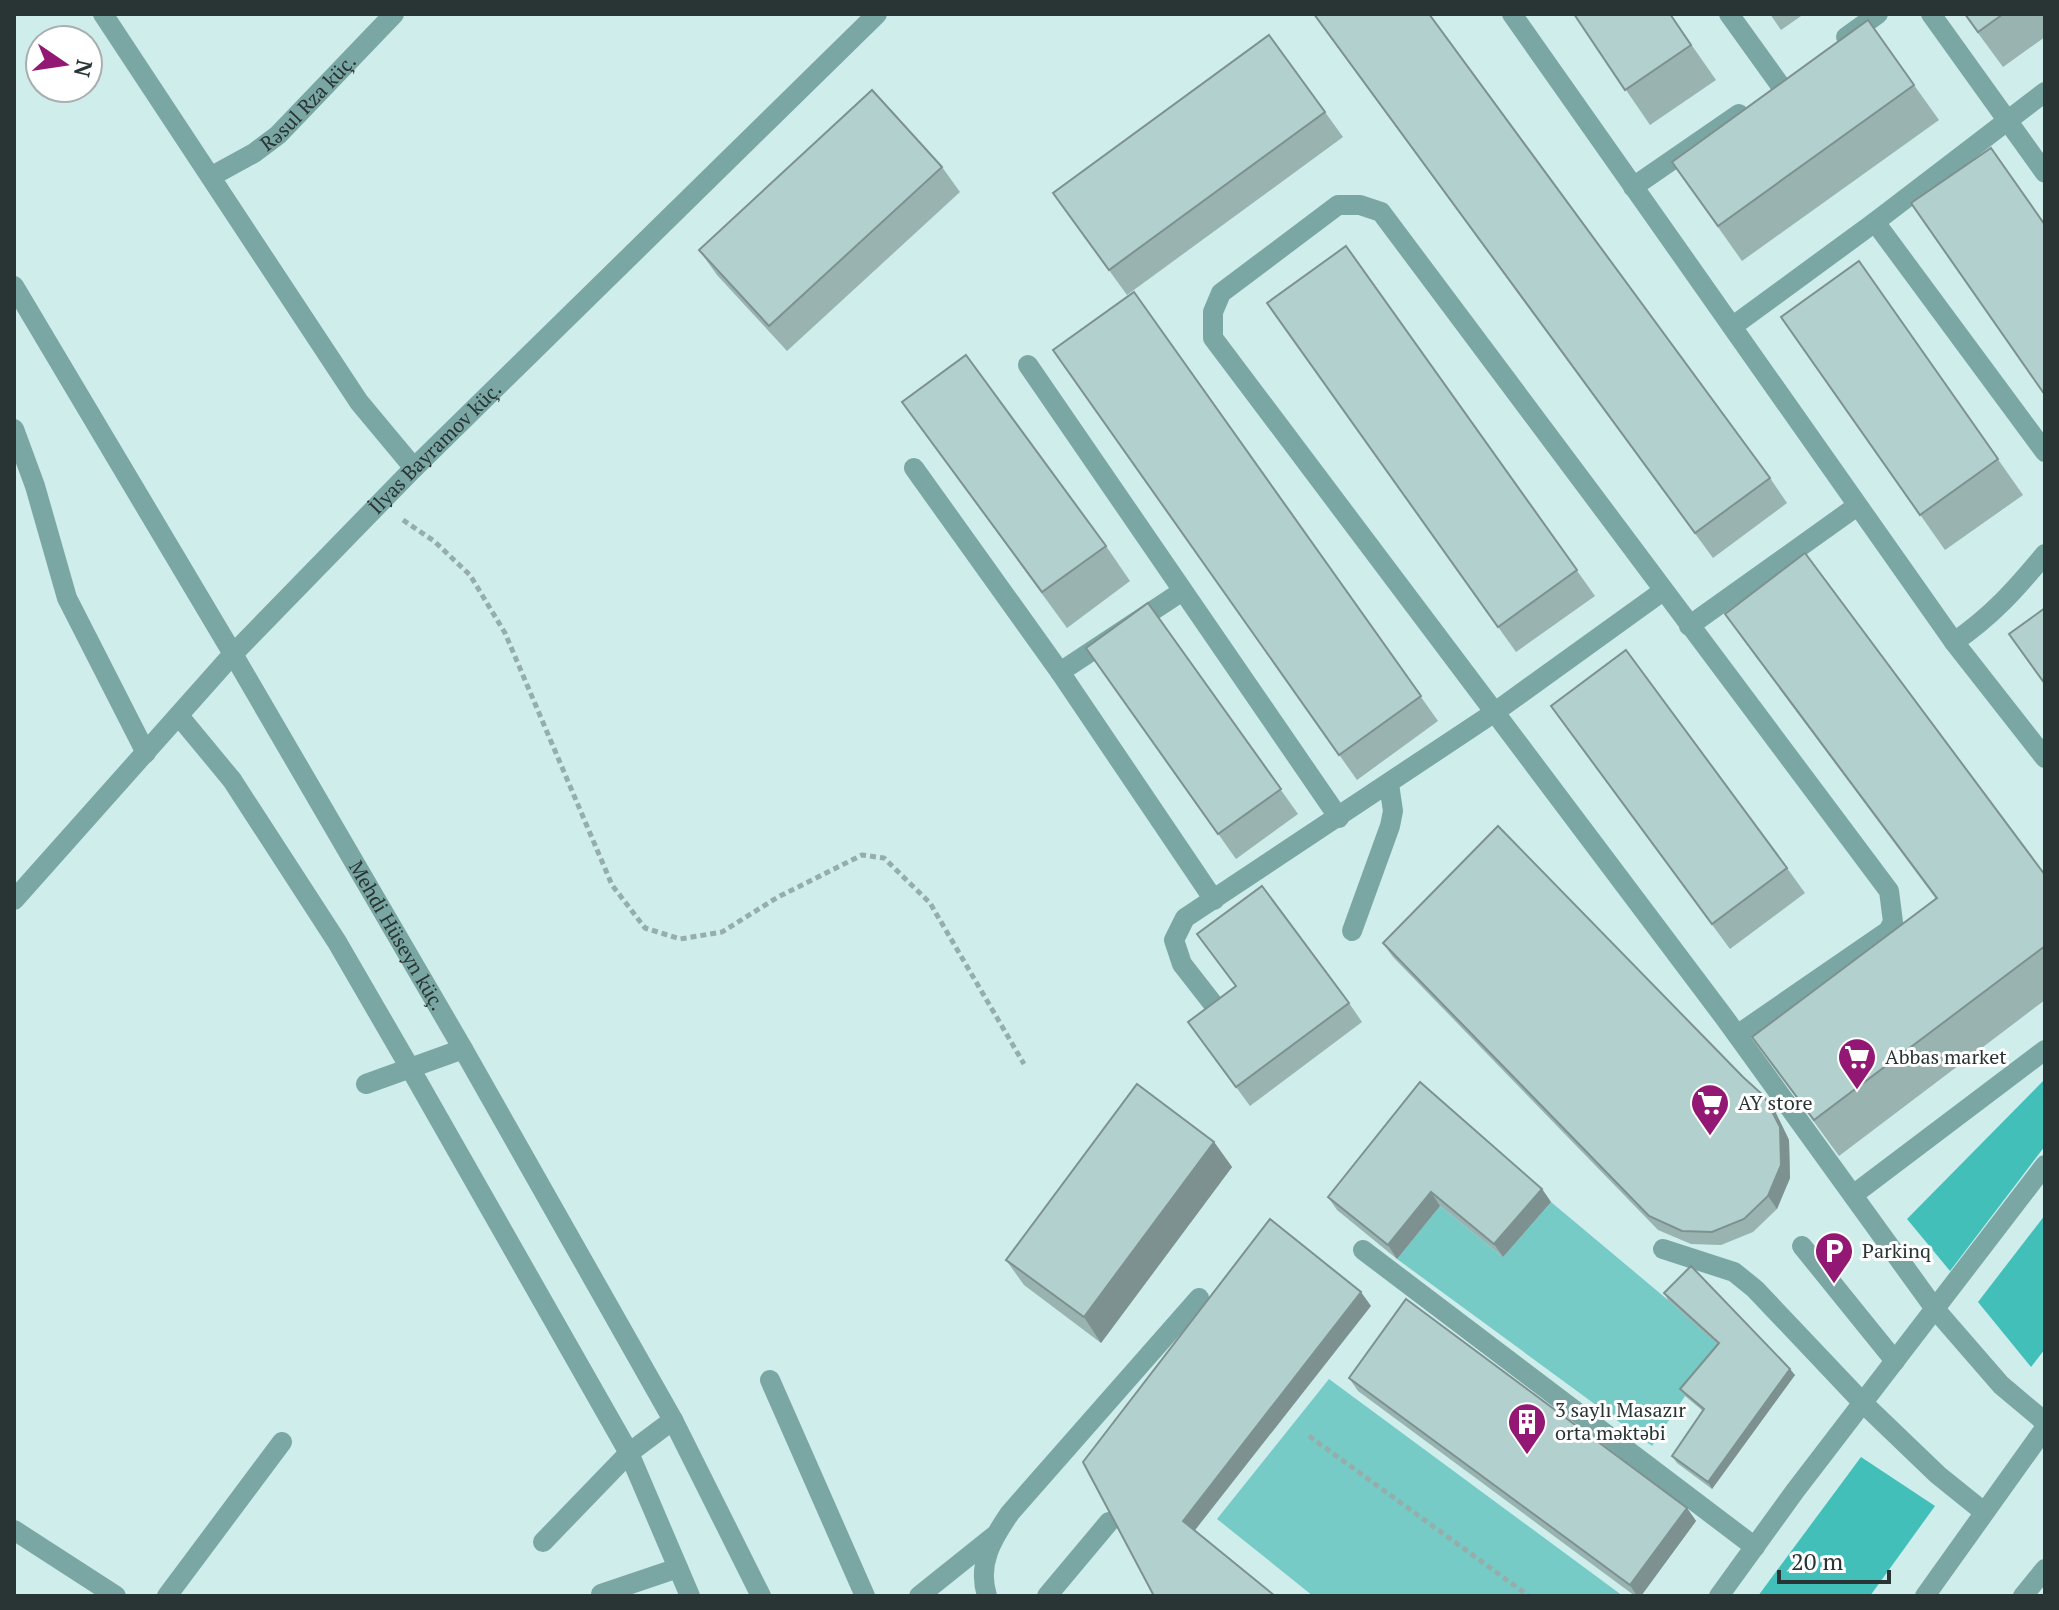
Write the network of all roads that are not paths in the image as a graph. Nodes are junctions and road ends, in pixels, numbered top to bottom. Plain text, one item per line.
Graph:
1 (103, 14) edge
2 (394, 14) edge
3 (877, 14) edge
4 (1512, 14) edge
5 (1729, 14) edge
6 (1878, 14) edge
7 (1931, 14) edge
8 (1829, 50) edge
9 (2045, 92) edge
10 (2006, 121) junction
11 (2045, 173) edge
12 (212, 176) junction
13 (1633, 187) junction
14 (1875, 222) junction
15 (14, 286) edge
16 (1733, 326) junction
17 (1028, 365) dead end
18 (15, 433) edge
19 (2045, 452) edge
20 (414, 468) junction
21 (914, 468) edge
22 (1857, 506) junction
23 (2045, 554) edge
24 (1663, 591) junction
25 (1181, 592) junction
26 (1689, 626) junction
27 (1954, 642) junction
28 (233, 654) junction
29 (1060, 672) junction
30 (1495, 712) junction
31 (179, 716) junction
32 (146, 753) junction
33 (2045, 758) edge
34 (1389, 784) junction
35 (1339, 818) junction
36 (14, 900) edge
37 (1214, 900) junction
38 (1352, 931) dead end
39 (1214, 1005) edge
40 (1737, 1035) junction
41 (463, 1049) junction
42 (2045, 1050) edge
43 (410, 1068) junction
44 (366, 1084) dead end
45 (2045, 1165) edge
46 (1853, 1195) junction
47 (1802, 1246) dead end
48 (1663, 1249) dead end
49 (1363, 1250) dead end
50 (1199, 1298) dead end
51 (1935, 1309) junction
52 (1895, 1361) junction
53 (770, 1380) dead end
54 (1863, 1403) junction
55 (673, 1420) junction
56 (2045, 1422) edge
57 (2045, 1428) edge
58 (282, 1442) dead end
59 (629, 1453) junction
60 (1984, 1512) junction
61 (1109, 1522) edge
62 (14, 1530) edge
63 (994, 1536) junction
64 (543, 1542) dead end
65 (1755, 1547) junction
66 (678, 1568) junction
67 (2045, 1569) edge
68 (601, 1594) edge
69 (116, 1596) edge
70 (167, 1596) edge
71 (690, 1596) edge
72 (761, 1596) edge
73 (865, 1596) edge
74 (919, 1596) edge
75 (987, 1596) edge
76 (1047, 1596) edge
77 (1719, 1596) edge
78 (1925, 1596) edge
79 (2023, 1596) edge

1 - 12 street
2 - 12 street, Rəsul Rza küç.
3 - 20 street, İlyas Bayramov küç.
4 - 13 street
5 - 13 street
6 - 8 street
7 - 10 street
9 - 10 street
10 - 11 street
10 - 14 street
12 - 20 street
13 - 16 street
14 - 16 street
14 - 19 street
15 - 28 street, Mehdi Hüseyn küç.
16 - 22 street
17 - 25 street
18 - 32 street
20 - 28 street, İlyas Bayramov küç.
21 - 29 street
22 - 26 street
22 - 27 street
23 - 27 street
24 - 26 street
24 - 30 street
24 - 30 street
25 - 29 street
25 - 35 street
26 - 40 street
27 - 33 street
28 - 31 street, İlyas Bayramov küç.
28 - 41 street, Mehdi Hüseyn küç.
29 - 37 street
30 - 34 street
30 - 40 street
31 - 32 street, İlyas Bayramov küç.
31 - 43 street
32 - 36 street, İlyas Bayramov küç.
34 - 35 street
34 - 38 street
35 - 37 street
37 - 39 street
40 - 46 street
41 - 43 street
41 - 55 street, Mehdi Hüseyn küç.
42 - 46 street
43 - 44 street
43 - 59 street
45 - 51 street
46 - 51 street
47 - 52 street
48 - 54 street
49 - 65 street
50 - 63 street
51 - 52 street
51 - 56 street
52 - 54 street
53 - 73 street
54 - 60 street
54 - 65 street
55 - 59 street
55 - 72 street, Mehdi Hüseyn küç.
57 - 60 street
58 - 70 street
59 - 64 street
59 - 66 street
60 - 78 street
61 - 76 street
62 - 69 street
63 - 74 street
63 - 75 street
65 - 77 street
66 - 68 street
66 - 71 street
67 - 79 street

